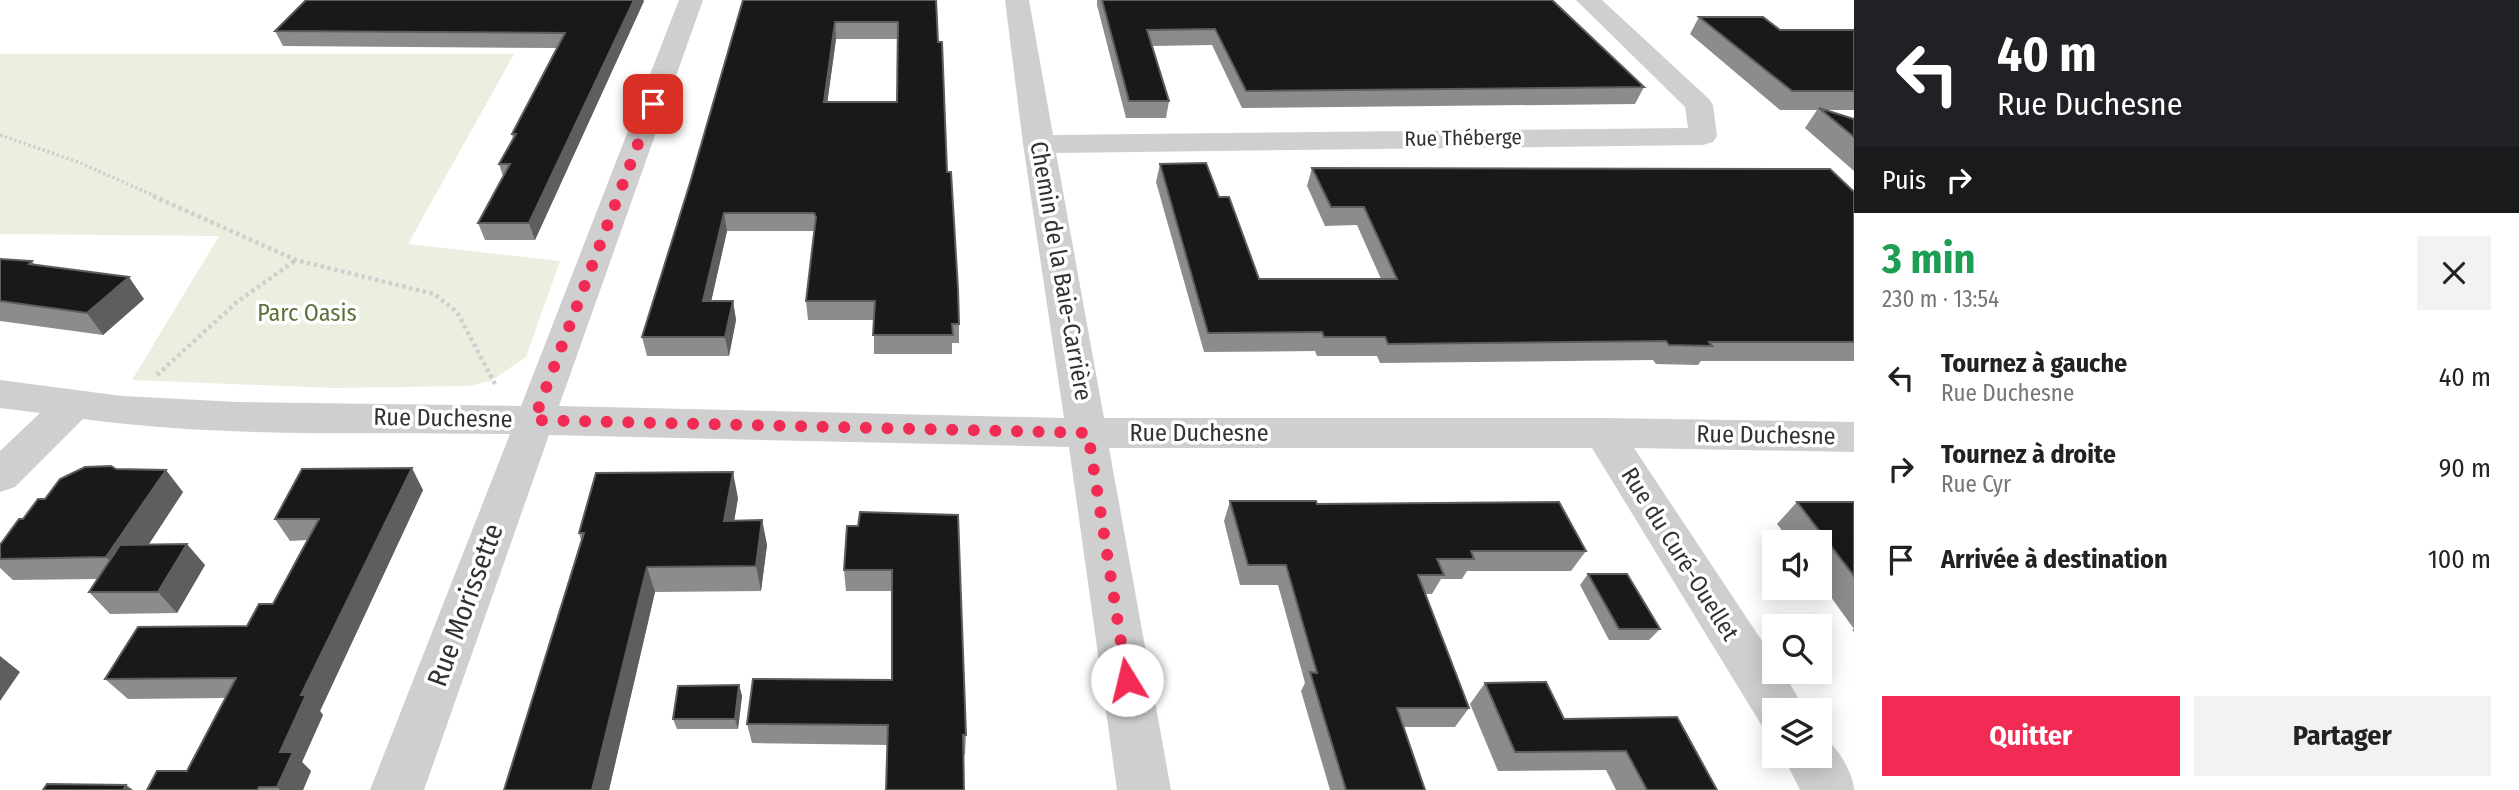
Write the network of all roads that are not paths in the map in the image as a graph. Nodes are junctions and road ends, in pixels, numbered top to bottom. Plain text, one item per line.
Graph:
1 (691, 0) edge
2 (1017, 0) edge
3 (1588, 0) edge
4 (1038, 144) junction
5 (0, 394) edge
6 (75, 403) junction
7 (534, 420) junction
8 (1088, 433) junction
9 (1603, 433) junction
10 (1854, 437) edge
11 (0, 476) edge
12 (1772, 698) edge
13 (1816, 768) edge
14 (397, 790) edge
15 (1144, 790) edge
16 (1830, 790) edge

1 - 7 street, Rue Morissette
2 - 4 street, Chemin de la Baie-Carrière
3 - 4 street, Rue Théberge
4 - 8 street, Chemin de la Baie-Carrière
5 - 6 street, Rue Duchesne
6 - 7 street, Rue Duchesne
6 - 11 street
7 - 8 street, Rue Duchesne
7 - 14 street, Rue Morissette
8 - 9 street, Rue Duchesne
8 - 15 street, Chemin de la Baie-Carrière
9 - 10 street, Rue Duchesne
9 - 12 street, Rue du Curé-Ouellet
13 - 16 street

